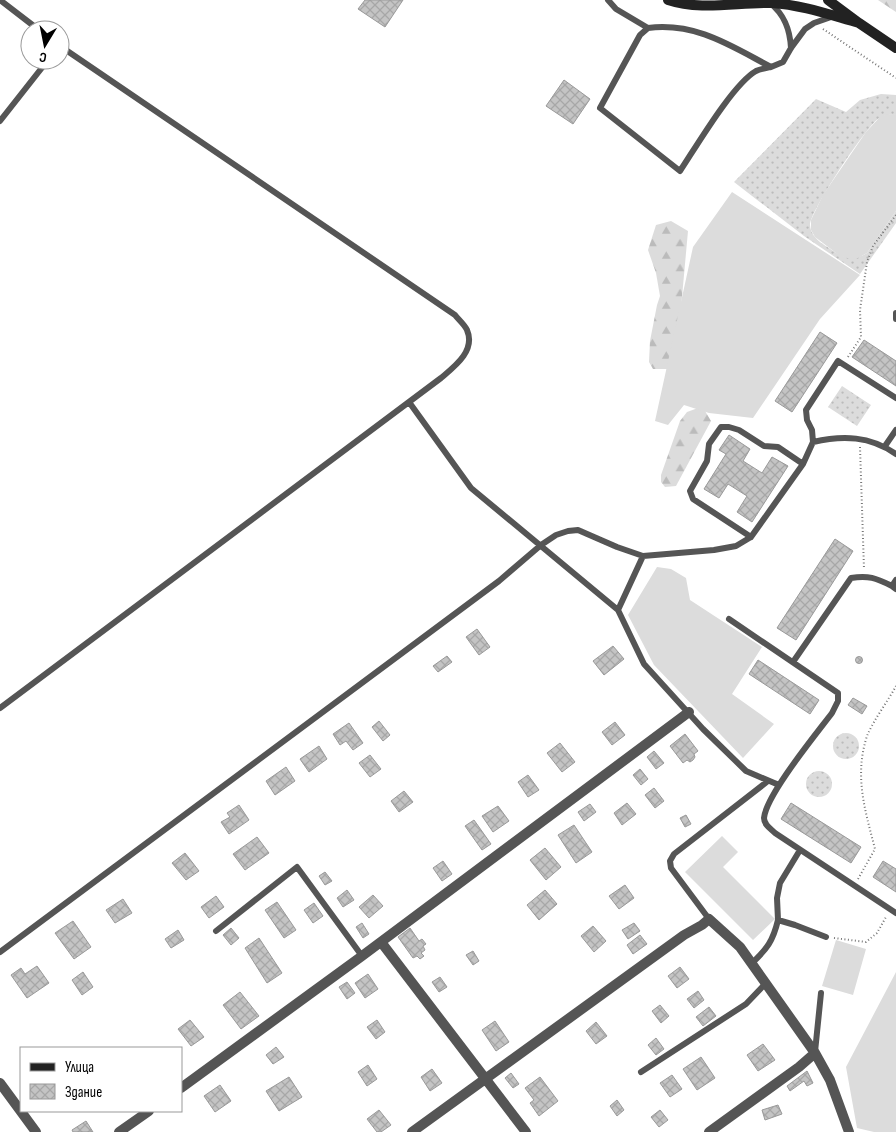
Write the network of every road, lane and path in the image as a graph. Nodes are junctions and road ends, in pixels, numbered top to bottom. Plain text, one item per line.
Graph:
1 (0, 0) edge
2 (608, 0) edge
3 (668, 0) edge
4 (828, 0) edge
5 (770, 3) junction
6 (835, 16) junction
7 (26, 20) edge
8 (814, 23) junction
9 (859, 23) junction
10 (648, 28) junction
11 (791, 48) junction
12 (896, 48) edge
13 (70, 53) edge
14 (771, 67) junction
15 (40, 70) edge
16 (896, 78) edge
17 (0, 121) edge
18 (896, 215) edge
19 (896, 312) edge
20 (896, 319) edge
21 (843, 364) junction
22 (896, 398) edge
23 (409, 402) junction
24 (896, 430) edge
25 (860, 439) junction
26 (813, 442) junction
27 (884, 446) junction
28 (896, 454) edge
29 (803, 464) junction
30 (751, 537) junction
31 (541, 546) junction
32 (643, 556) junction
33 (864, 575) junction
34 (896, 580) edge
35 (894, 588) edge
36 (618, 610) junction
37 (729, 619) dead end
38 (793, 662) junction
39 (896, 686) edge
40 (0, 708) edge
41 (689, 712) junction
42 (768, 781) junction
43 (779, 786) junction
44 (800, 850) junction
45 (854, 886) junction
46 (893, 911) edge
47 (709, 919) junction
48 (778, 920) junction
49 (216, 931) dead end
50 (826, 937) joint
51 (381, 942) junction
52 (0, 952) edge
53 (362, 956) junction
54 (752, 963) junction
55 (766, 984) junction
56 (821, 993) dead end
57 (815, 1053) junction
58 (641, 1072) dead end
59 (485, 1078) junction
60 (0, 1083) edge
61 (182, 1087) edge
62 (20, 1110) edge
63 (21, 1112) edge
64 (148, 1112) edge
65 (36, 1132) edge
66 (119, 1132) edge
67 (412, 1132) edge
68 (526, 1132) edge
69 (709, 1132) edge
70 (849, 1132) edge

1 - 7 lane
2 - 10 lane
3 - 5 main road
4 - 9 main road
5 - 6 main road
5 - 11 lane
6 - 8 lane
6 - 9 main road
8 - 11 lane
8 - 16 path
9 - 12 main road
10 - 14 lane
10 - 14 lane
11 - 14 lane
13 - 23 lane
15 - 17 lane
18 - 21 path
19 - 20 lane
21 - 22 lane
21 - 26 lane
23 - 31 lane
23 - 40 lane
24 - 27 lane
25 - 26 lane
25 - 27 lane
25 - 33 path
26 - 29 lane
27 - 28 lane
29 - 30 lane
29 - 30 lane
30 - 32 lane
31 - 32 lane
31 - 36 lane
31 - 52 lane
32 - 36 lane
33 - 35 lane
33 - 38 lane
34 - 35 lane
36 - 41 lane
37 - 38 lane
38 - 43 lane
39 - 45 path
41 - 42 lane
41 - 51 street
42 - 43 lane
42 - 47 lane
43 - 44 lane
44 - 45 lane
44 - 48 lane
45 - 46 lane
46 - 50 path
47 - 54 street
47 - 59 street
48 - 50 lane
48 - 54 lane
49 - 53 lane
51 - 53 street
51 - 59 street
53 - 61 street
54 - 55 street
55 - 57 street
55 - 58 lane
56 - 57 lane
57 - 69 street
57 - 70 street
59 - 67 street
59 - 68 street
60 - 62 street
63 - 65 street
64 - 66 street

